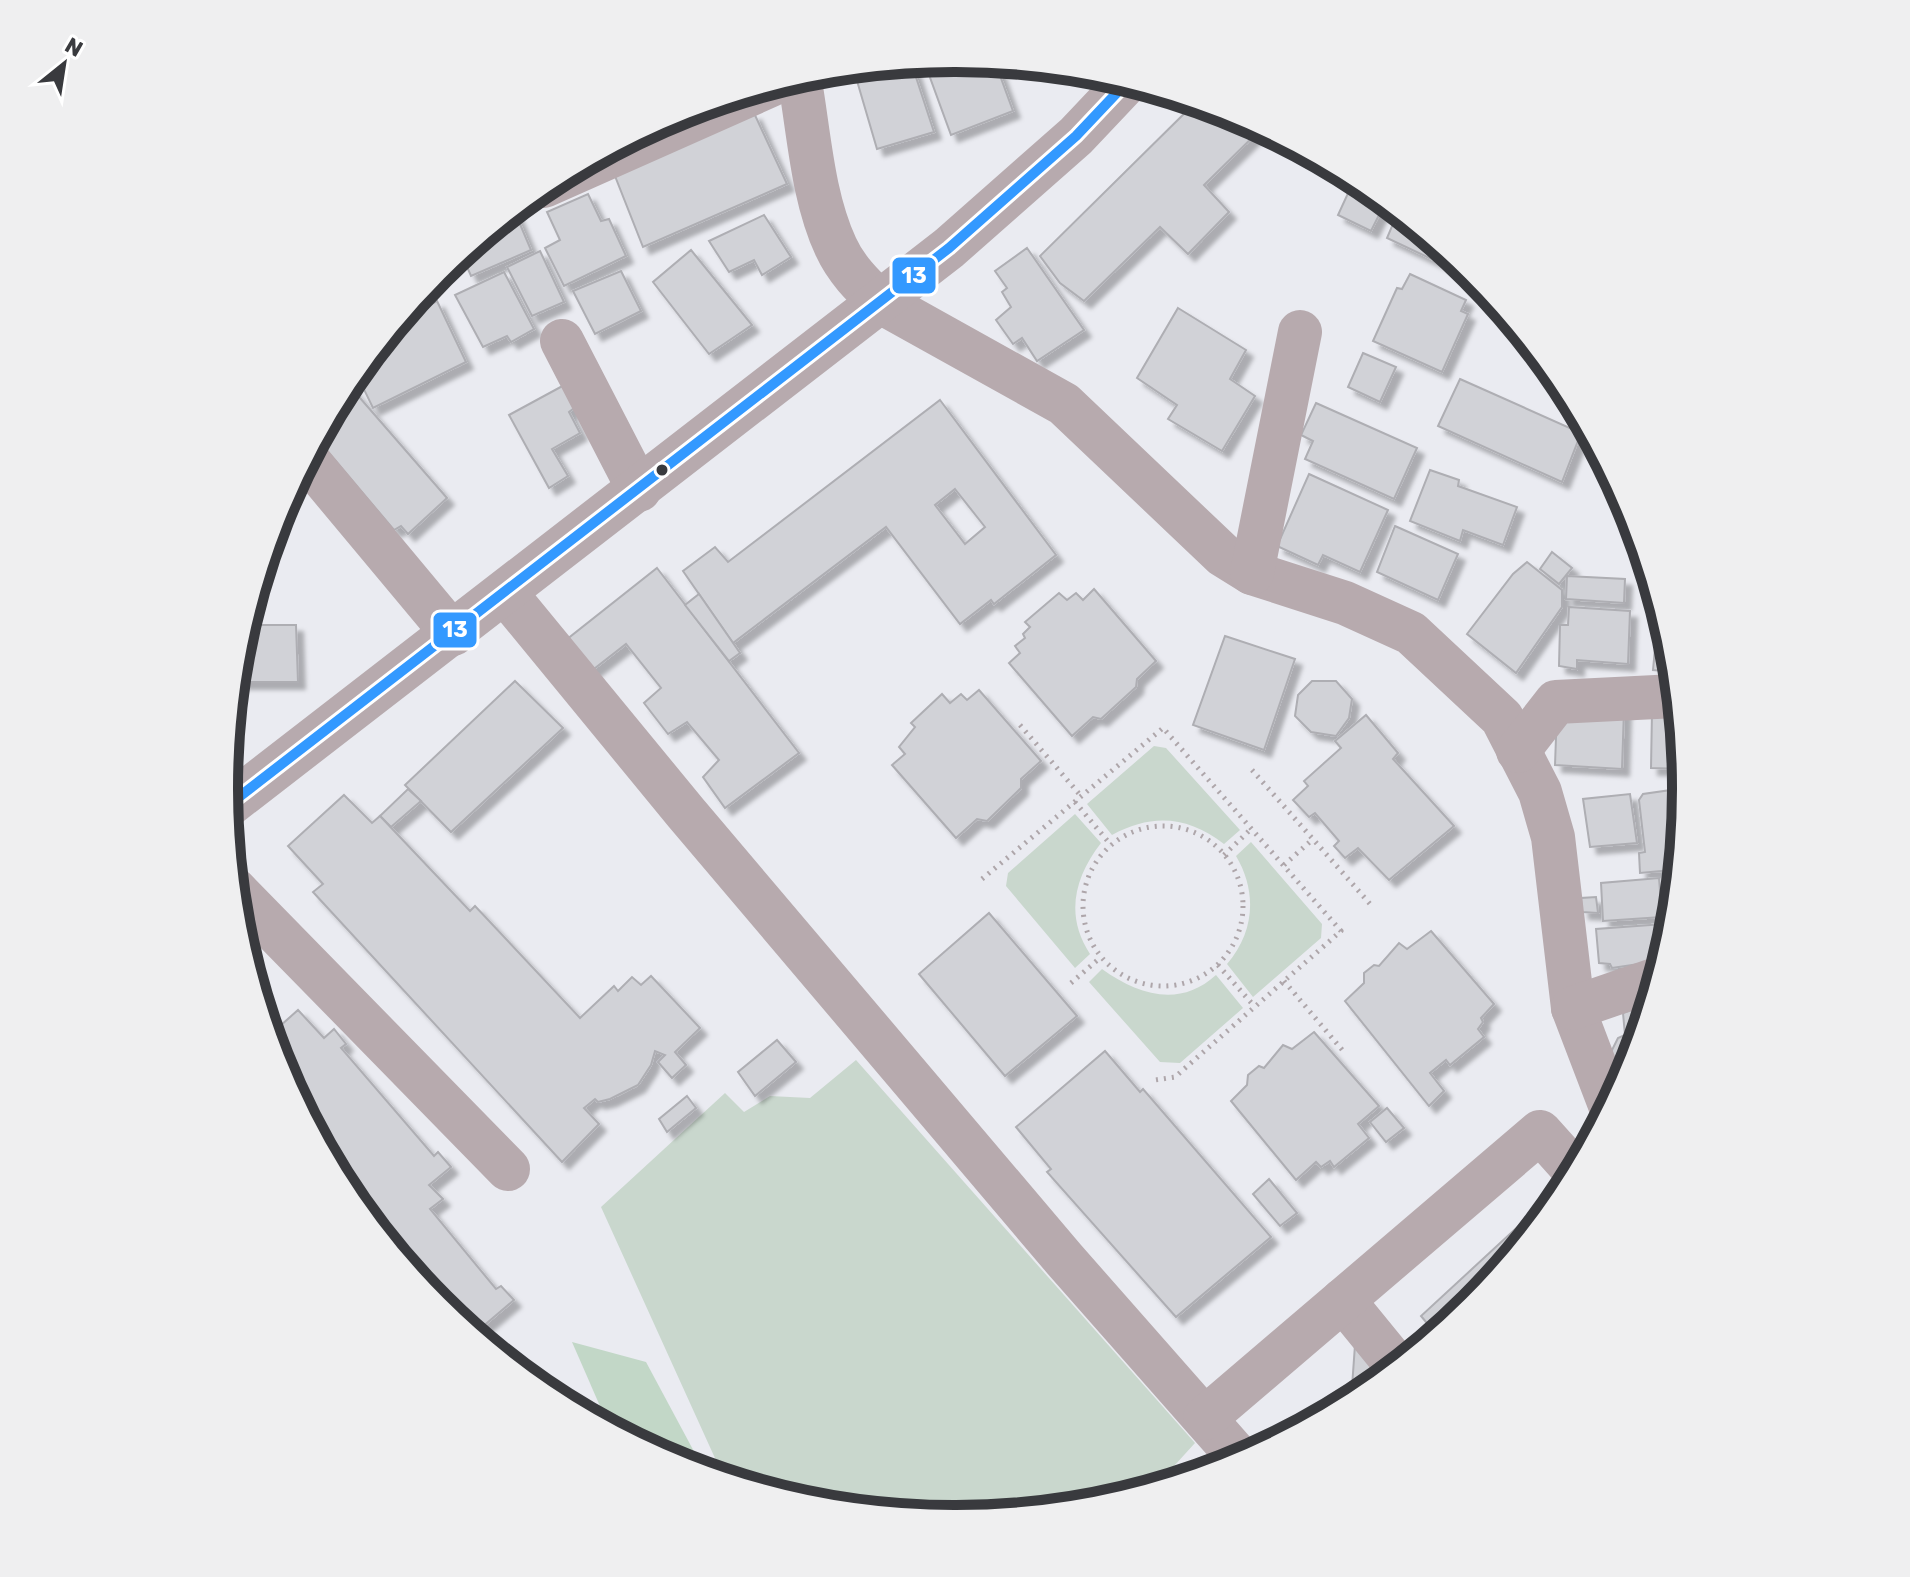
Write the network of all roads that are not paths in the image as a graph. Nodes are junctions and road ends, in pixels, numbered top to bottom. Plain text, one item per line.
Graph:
1 (801, 89) edge
2 (1118, 91) edge
3 (879, 301) junction
4 (1300, 332) dead end
5 (562, 341) dead end
6 (314, 468) edge
7 (639, 490) junction
8 (1252, 573) junction
9 (506, 594) junction
10 (453, 634) junction
11 (1665, 697) edge
12 (1518, 751) junction
13 (238, 798) edge
14 (248, 904) edge
15 (1644, 983) edge
16 (1573, 1008) junction
17 (1605, 1091) edge
18 (1567, 1162) edge
19 (508, 1169) dead end
20 (1343, 1300) junction
21 (1390, 1358) edge
22 (1205, 1418) junction
23 (1231, 1449) edge

1 - 3 street
2 - 3 street
3 - 7 street
3 - 8 street
4 - 8 street
5 - 7 street
6 - 10 street
7 - 9 street
8 - 12 street
9 - 10 street
9 - 22 street
10 - 13 street
11 - 12 street
12 - 16 street
14 - 19 street
15 - 16 street
16 - 17 street
18 - 20 street
20 - 21 street
20 - 22 street
22 - 23 street

